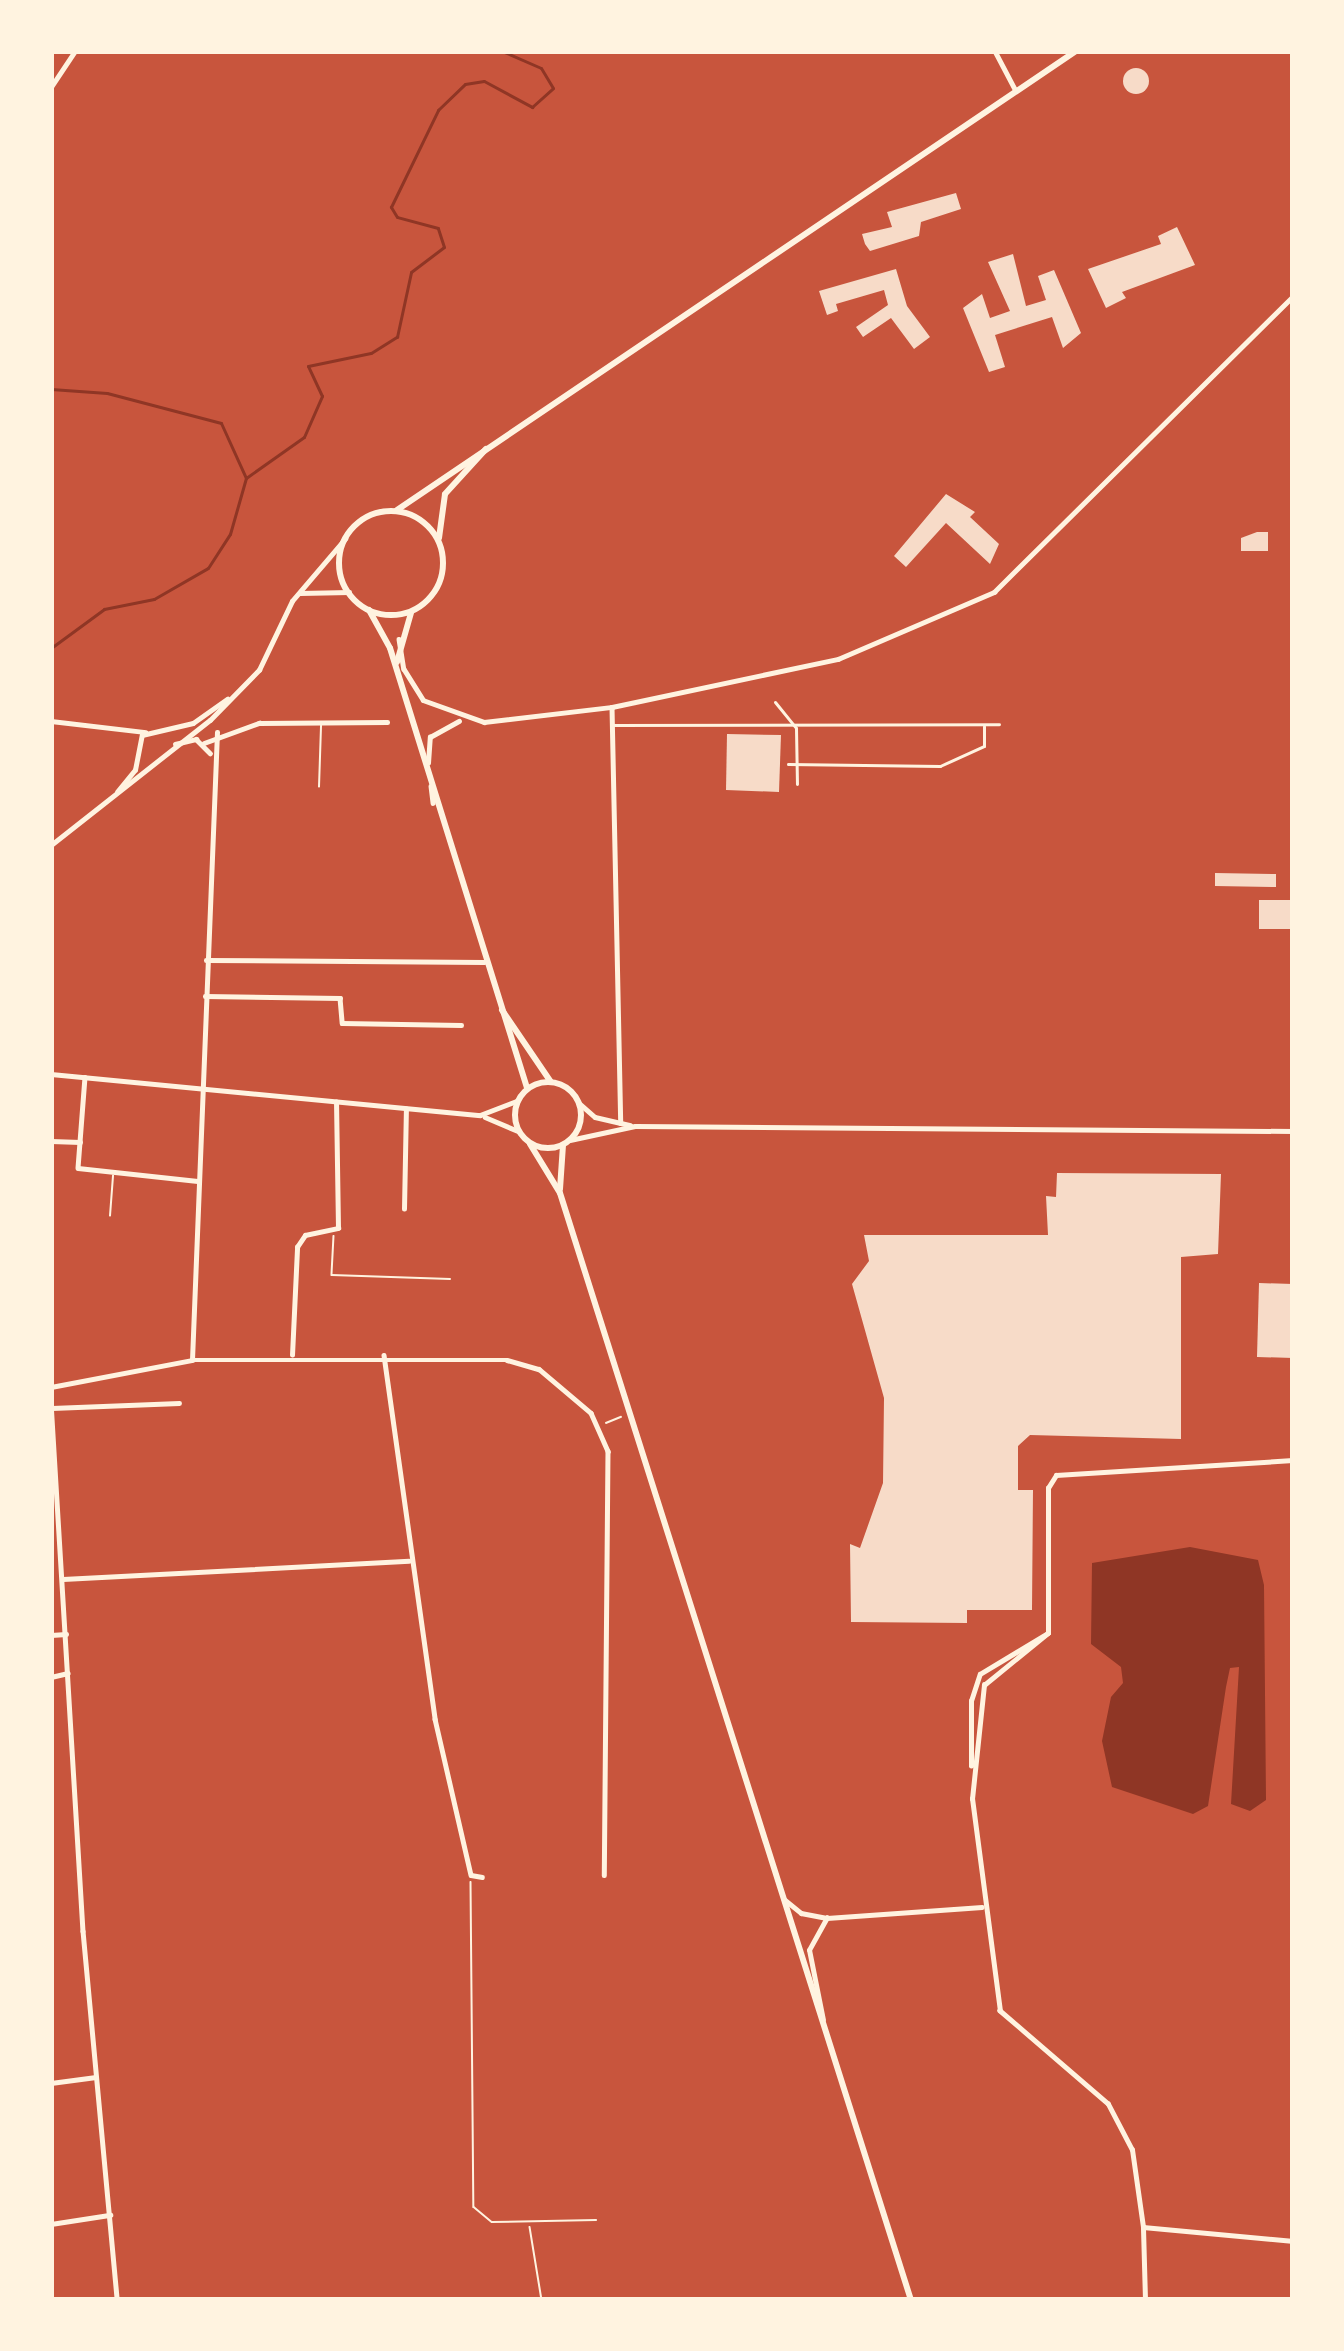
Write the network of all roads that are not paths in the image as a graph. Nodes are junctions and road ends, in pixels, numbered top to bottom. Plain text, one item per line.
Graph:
1 (75, 51) edge
2 (994, 51) edge
3 (1076, 51) edge
4 (51, 87) edge
5 (1016, 91) junction
6 (1293, 296) edge
7 (493, 443) junction
8 (397, 510) junction
9 (345, 539) junction
10 (440, 547) junction
11 (349, 592) junction
12 (295, 596) junction
13 (422, 605) junction
14 (369, 610) junction
15 (399, 639) junction
16 (399, 678) junction
17 (244, 685) junction
18 (775, 702) dead end
19 (612, 707) junction
20 (464, 720) junction
21 (51, 721) edge
22 (210, 721) junction
23 (321, 722) junction
24 (387, 722) dead end
25 (613, 724) junction
26 (984, 724) junction
27 (999, 724) dead end
28 (112, 725) junction
29 (179, 728) junction
30 (796, 728) junction
31 (217, 732) junction
32 (228, 732) junction
33 (146, 733) junction
34 (183, 737) junction
35 (213, 742) junction
36 (204, 743) junction
37 (175, 744) junction
38 (136, 747) junction
39 (155, 757) junction
40 (211, 759) junction
41 (788, 764) dead end
42 (797, 764) junction
43 (797, 784) dead end
44 (320, 787) dead end
45 (114, 796) junction
46 (433, 803) junction
47 (51, 845) edge
48 (206, 960) junction
49 (484, 962) junction
50 (493, 990) junction
51 (205, 996) junction
52 (461, 1025) dead end
53 (51, 1075) edge
54 (85, 1077) junction
55 (551, 1082) junction
56 (202, 1088) junction
57 (527, 1088) junction
58 (517, 1101) junction
59 (336, 1102) junction
60 (579, 1103) junction
61 (406, 1108) junction
62 (480, 1115) junction
63 (621, 1123) junction
64 (636, 1126) junction
65 (518, 1131) junction
66 (1293, 1131) edge
67 (51, 1141) edge
68 (80, 1142) junction
69 (567, 1143) junction
70 (530, 1144) junction
71 (113, 1172) junction
72 (198, 1181) junction
73 (560, 1193) junction
74 (404, 1209) dead end
75 (110, 1216) dead end
76 (292, 1355) junction
77 (384, 1355) junction
78 (192, 1360) junction
79 (51, 1387) edge
80 (179, 1403) dead end
81 (52, 1405) edge
82 (1293, 1460) edge
83 (51, 1556) edge
84 (62, 1556) junction
85 (409, 1561) junction
86 (63, 1579) junction
87 (51, 1634) edge
88 (66, 1634) junction
89 (68, 1672) junction
90 (51, 1677) edge
91 (604, 1875) dead end
92 (482, 1876) dead end
93 (783, 1898) junction
94 (982, 1907) junction
95 (827, 1918) junction
96 (823, 2020) junction
97 (96, 2078) junction
98 (51, 2083) edge
99 (110, 2215) junction
100 (51, 2224) edge
101 (1143, 2227) junction
102 (1293, 2241) edge
103 (117, 2300) edge
104 (911, 2300) edge
105 (1145, 2300) edge

1 - 4 street
2 - 5 street
3 - 5 main road
5 - 7 main road
6 - 19 street
7 - 8 main road
7 - 10 main road
8 - 9 main road
8 - 10 main road
9 - 11 main road
9 - 12 street
10 - 13 main road
11 - 12 street
11 - 14 main road
12 - 17 street
13 - 14 main road
13 - 15 main road
14 - 16 main road
15 - 16 main road
15 - 20 street
16 - 46 main road
17 - 22 street
17 - 29 street
18 - 30 street
19 - 20 street
19 - 25 street
20 - 46 street
21 - 28 street
22 - 31 street
22 - 34 street
23 - 24 street
23 - 32 street
23 - 44 lane
25 - 30 street
25 - 63 street
26 - 27 street
26 - 30 street
26 - 42 street
28 - 33 street
28 - 38 street
29 - 33 street
29 - 34 street
30 - 42 street
31 - 32 street
31 - 35 street
32 - 35 street
33 - 38 street
34 - 37 street
35 - 36 street
35 - 40 street
36 - 37 street
36 - 40 street
37 - 39 street
38 - 39 street
38 - 45 street
39 - 45 street
40 - 48 street
41 - 42 street
42 - 43 street
45 - 47 street
46 - 49 main road
48 - 49 street
48 - 51 street
49 - 50 main road
50 - 55 main road
50 - 57 main road
51 - 52 street
51 - 56 street
53 - 54 street
54 - 56 street
54 - 68 street
55 - 57 main road
55 - 60 main road
56 - 59 street
56 - 72 street
57 - 58 main road
58 - 62 street
58 - 65 main road
59 - 61 street
59 - 76 street
60 - 63 street
60 - 69 main road
61 - 62 street
61 - 74 street
62 - 65 street
63 - 64 street
64 - 66 street
64 - 69 street
65 - 70 main road
67 - 68 street
68 - 71 street
69 - 70 main road
69 - 73 main road
70 - 73 main road
71 - 72 street
71 - 75 lane
72 - 78 street
73 - 93 main road
76 - 77 street
76 - 78 street
77 - 85 street
77 - 91 street
78 - 79 street
80 - 81 street
81 - 84 street
82 - 94 street
83 - 84 street
84 - 86 street
85 - 86 street
85 - 92 street
86 - 88 street
87 - 88 street
88 - 89 street
89 - 90 street
89 - 97 street
93 - 95 street
93 - 96 main road
94 - 95 street
94 - 101 street
95 - 96 street
96 - 104 main road
97 - 98 street
97 - 99 street
99 - 100 street
99 - 103 street
101 - 102 street
101 - 105 street

